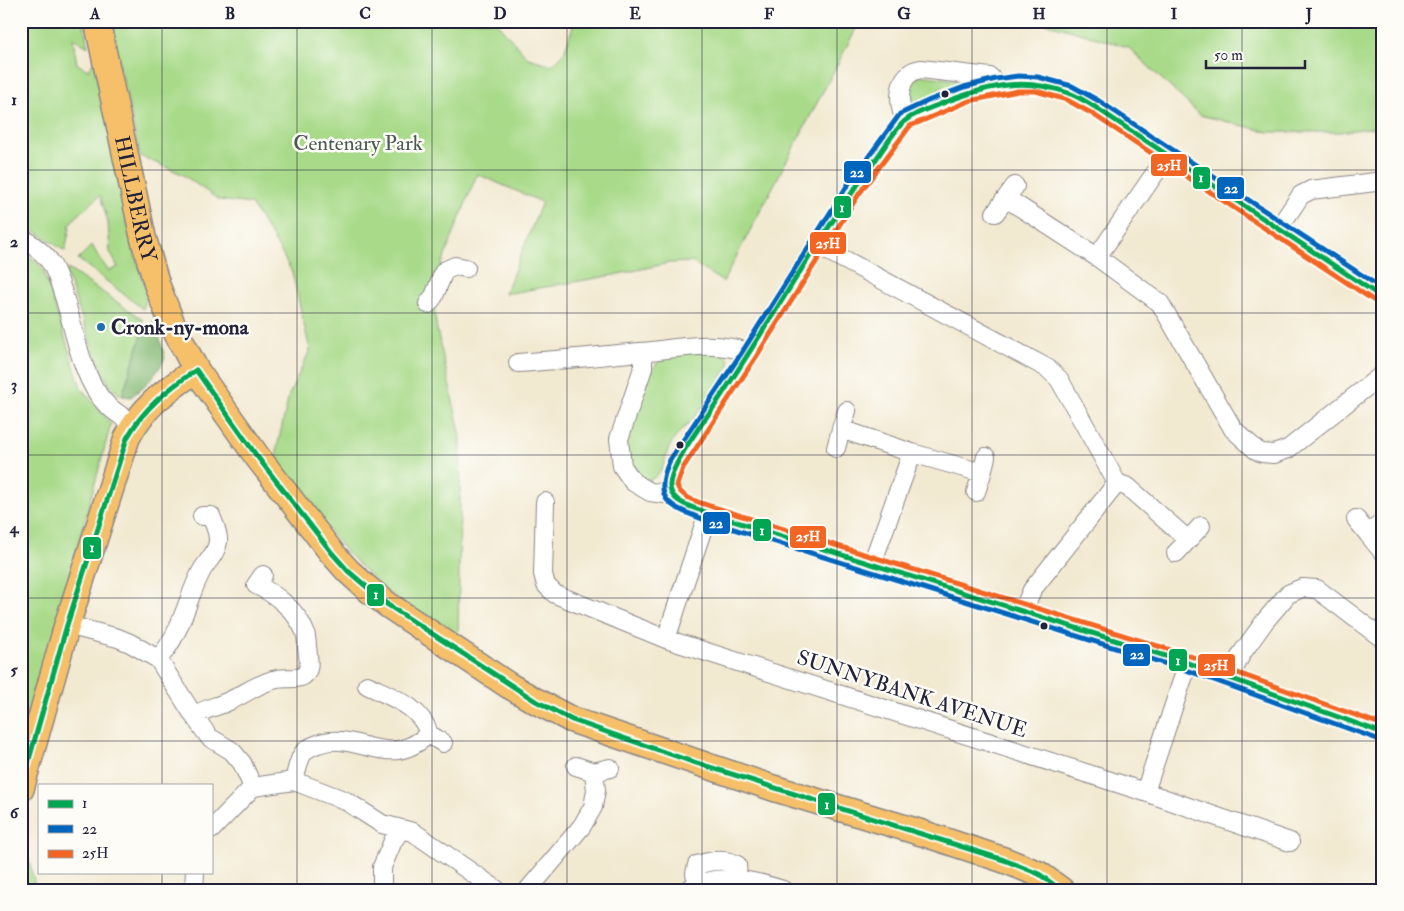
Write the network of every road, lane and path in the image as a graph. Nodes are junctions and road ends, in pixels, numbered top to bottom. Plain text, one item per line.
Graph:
1 (97, 21) edge
2 (998, 86) junction
3 (905, 120) junction
4 (1167, 156) junction
5 (1383, 181) edge
6 (995, 213) dead end
7 (1278, 229) junction
8 (21, 237) edge
9 (817, 245) junction
10 (1097, 257) junction
11 (466, 268) dead end
12 (1383, 298) edge
13 (428, 304) dead end
14 (643, 352) junction
15 (750, 353) junction
16 (518, 364) dead end
17 (196, 370) junction
18 (1383, 374) edge
19 (847, 411) dead end
20 (134, 425) junction
21 (841, 429) junction
22 (836, 448) dead end
23 (912, 453) junction
24 (1117, 482) junction
25 (976, 492) dead end
26 (672, 495) junction
27 (545, 502) dead end
28 (708, 513) junction
29 (211, 515) dead end
30 (1356, 519) dead end
31 (1383, 522) edge
32 (1200, 526) dead end
33 (1368, 534) junction
34 (1188, 540) junction
35 (1380, 550) dead end
36 (1176, 554) dead end
37 (872, 564) junction
38 (257, 584) dead end
39 (1023, 611) junction
40 (67, 626) junction
41 (666, 639) junction
42 (1383, 639) edge
43 (158, 659) junction
44 (1188, 664) junction
45 (1230, 679) junction
46 (367, 685) dead end
47 (194, 716) junction
48 (1383, 733) edge
49 (576, 766) dead end
50 (294, 781) junction
51 (253, 787) junction
52 (21, 789) edge
53 (1145, 792) junction
54 (212, 829) edge
55 (401, 829) junction
56 (1290, 842) dead end
57 (195, 874) edge
58 (692, 886) edge
59 (194, 890) edge
60 (382, 890) edge
61 (498, 890) edge
62 (528, 890) edge
63 (783, 890) edge
64 (1061, 890) edge

1 - 17 highway, HILLBERRY
2 - 3 street
2 - 3 street
2 - 4 street
3 - 9 street
4 - 7 street
4 - 10 street
5 - 7 street
6 - 10 street
7 - 12 street
8 - 20 street
9 - 15 street
9 - 24 street
10 - 18 street
11 - 13 street
14 - 15 street
14 - 16 street
14 - 26 street
15 - 26 street
17 - 20 highway
17 - 64 highway, HILLBERRY
19 - 21 street
20 - 40 highway
21 - 22 street
21 - 23 street
23 - 25 street
23 - 37 street
24 - 34 street
24 - 39 street
26 - 28 street
27 - 41 street, SUNNYBANK AVENUE
28 - 37 street
28 - 41 street
29 - 43 street
30 - 33 street
31 - 33 street
32 - 34 street
33 - 35 street
34 - 36 street
37 - 39 street
38 - 47 street
39 - 44 street
40 - 43 street
40 - 52 highway
41 - 53 street, SUNNYBANK AVENUE
42 - 45 street
43 - 47 street
44 - 45 street
44 - 53 street
45 - 48 street
46 - 50 street
47 - 51 street
49 - 62 street
50 - 51 street
50 - 55 street
51 - 54 street
53 - 56 street, SUNNYBANK AVENUE
55 - 60 street
55 - 61 street
57 - 59 street
58 - 63 street

